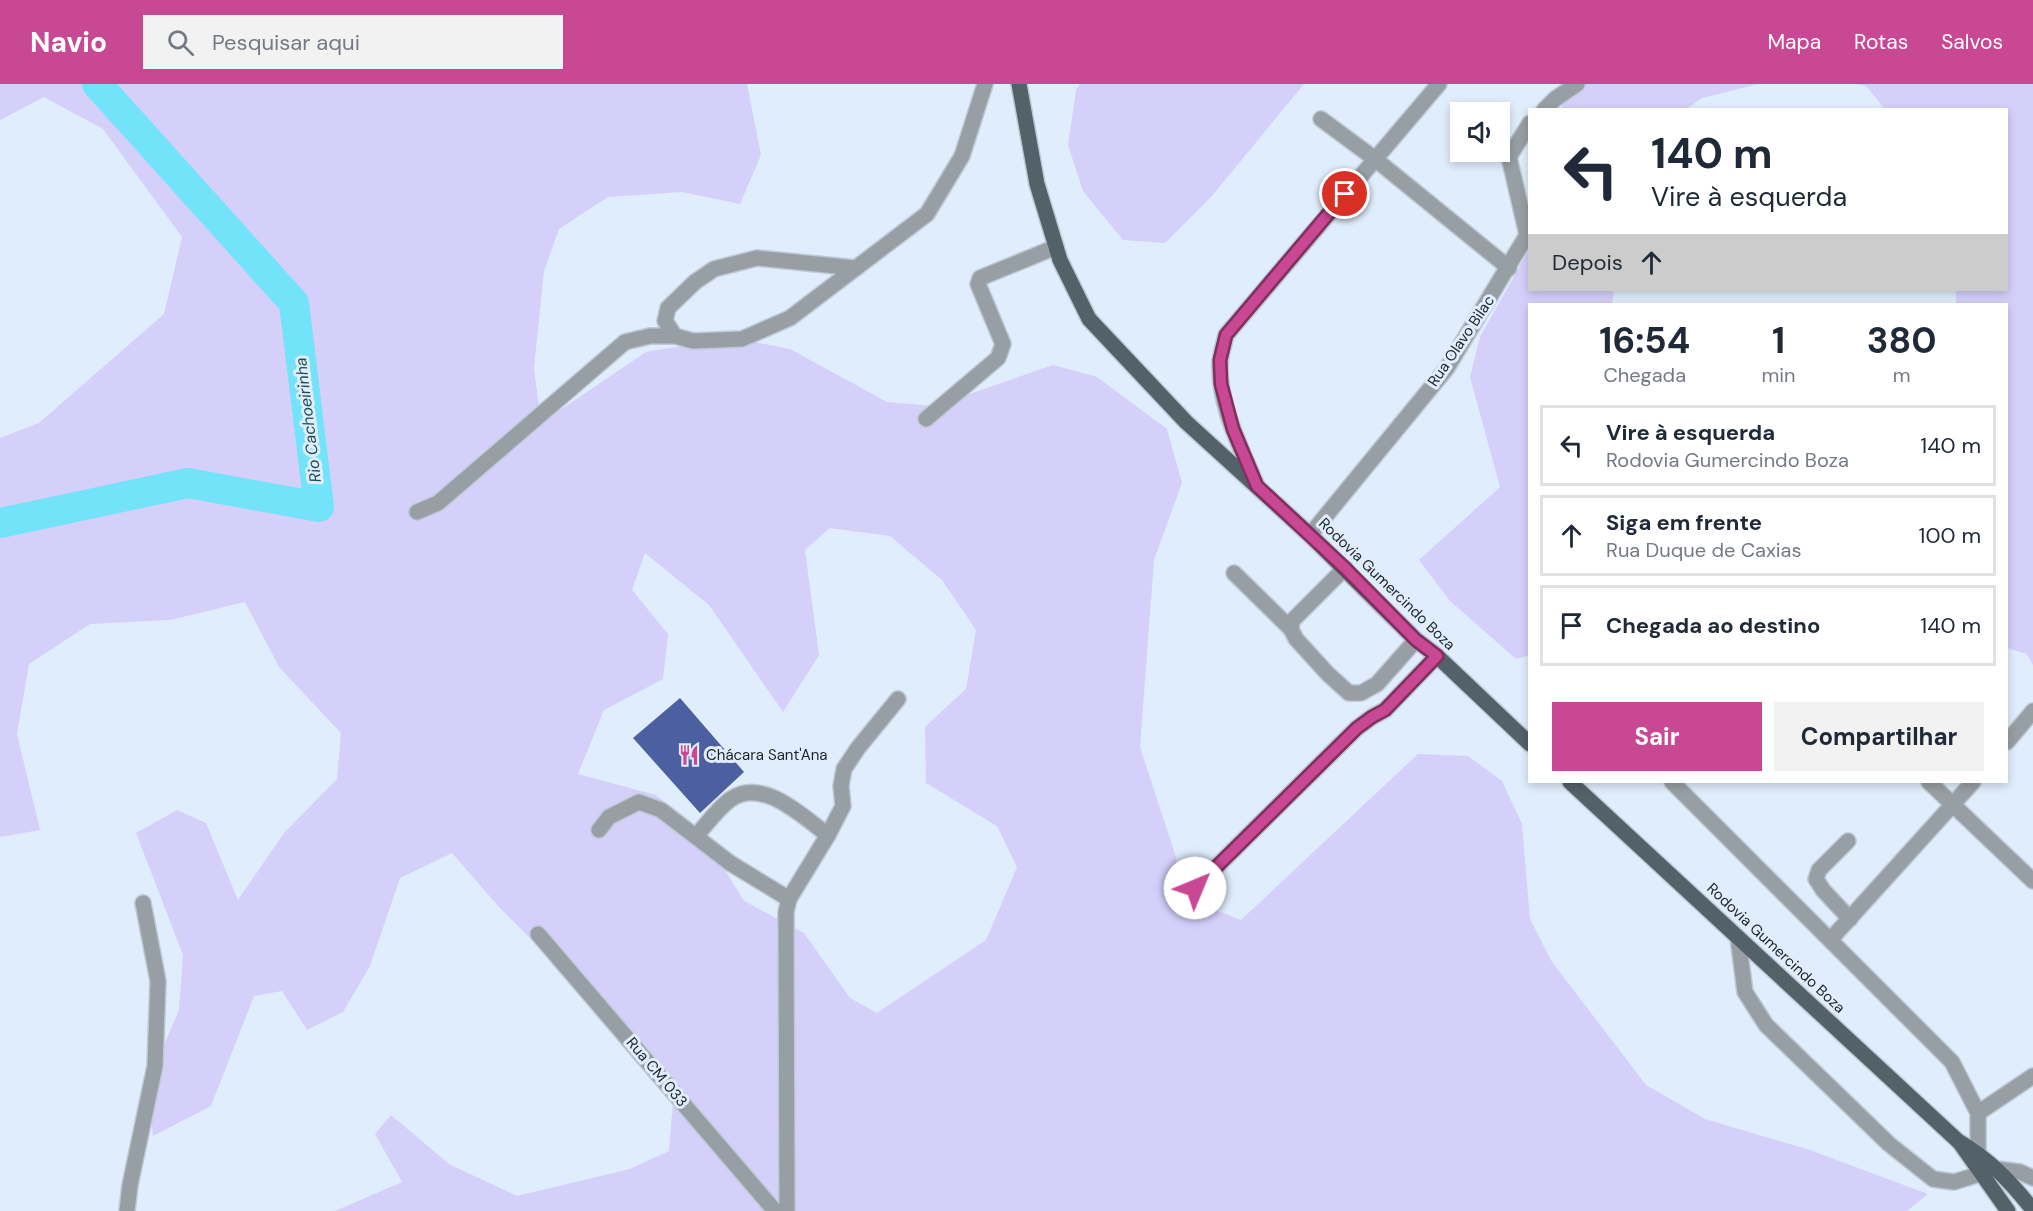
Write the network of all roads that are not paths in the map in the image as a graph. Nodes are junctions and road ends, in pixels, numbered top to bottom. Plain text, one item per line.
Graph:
1 (985, 84) edge
2 (1019, 84) edge
3 (1439, 84) edge
4 (1577, 84) edge
5 (1546, 108) edge
6 (1321, 119) dead end
7 (1528, 126) edge
8 (1375, 159) junction
9 (1056, 246) junction
10 (856, 268) junction
11 (1509, 268) junction
12 (675, 336) junction
13 (926, 418) dead end
14 (1257, 486) junction
15 (417, 512) dead end
16 (1310, 534) junction
17 (1345, 568) junction
18 (1234, 573) dead end
19 (1291, 629) junction
20 (1416, 640) junction
21 (1437, 656) junction
22 (898, 699) dead end
23 (2033, 711) edge
24 (2008, 741) edge
25 (1528, 742) edge
26 (1571, 783) edge
27 (1672, 783) edge
28 (1930, 783) edge
29 (1972, 783) edge
30 (1953, 805) junction
31 (599, 830) dead end
32 (828, 835) junction
33 (696, 836) junction
34 (1848, 841) dead end
35 (2033, 881) edge
36 (1195, 888) dead end
37 (789, 899) junction
38 (143, 903) dead end
39 (1850, 919) junction
40 (538, 933) dead end
41 (1738, 938) junction
42 (1831, 939) junction
43 (2033, 1076) edge
44 (1978, 1113) junction
45 (1958, 1141) junction
46 (1978, 1152) junction
47 (1997, 1169) junction
48 (1980, 1174) junction
49 (2033, 1178) edge
50 (2033, 1210) edge
51 (127, 1211) edge
52 (775, 1211) edge
53 (787, 1211) edge
54 (2008, 1211) edge

1 - 10 street
2 - 9 main road, Rodovia Gumercindo Boza
3 - 8 street
4 - 5 street
6 - 8 street
7 - 11 street, Rua Olavo Bilac
8 - 11 street
8 - 14 street
9 - 13 street
9 - 14 main road, Rodovia Gumercindo Boza
10 - 12 street
10 - 12 street
11 - 16 street, Rua Olavo Bilac
12 - 15 street
14 - 16 main road, Rodovia Gumercindo Boza
16 - 17 main road, Rodovia Gumercindo Boza
17 - 19 street
17 - 20 main road, Rodovia Gumercindo Boza
18 - 19 street
19 - 20 street
20 - 21 main road, Rodovia Gumercindo Boza
21 - 25 main road, Rodovia Gumercindo Boza
21 - 36 street
22 - 32 street
23 - 24 street
26 - 41 main road, Rodovia Gumercindo Boza
27 - 42 street
28 - 30 street
29 - 30 street
30 - 35 street
30 - 39 street
31 - 33 street
32 - 33 street
32 - 37 street
33 - 37 street
34 - 39 street
37 - 53 street
38 - 51 street
39 - 42 street
40 - 52 street, Rua CM 033
41 - 45 main road, Rodovia Gumercindo Boza
41 - 48 street
42 - 44 street
43 - 44 street
44 - 46 street
45 - 46 main road, Rodovia Gumercindo Boza
45 - 48 main road, Rodovia Gumercindo Boza
46 - 47 main road, Rodovia Gumercindo Boza
47 - 49 street
47 - 50 main road, Rodovia Gumercindo Boza
48 - 54 main road, Rodovia Gumercindo Boza

